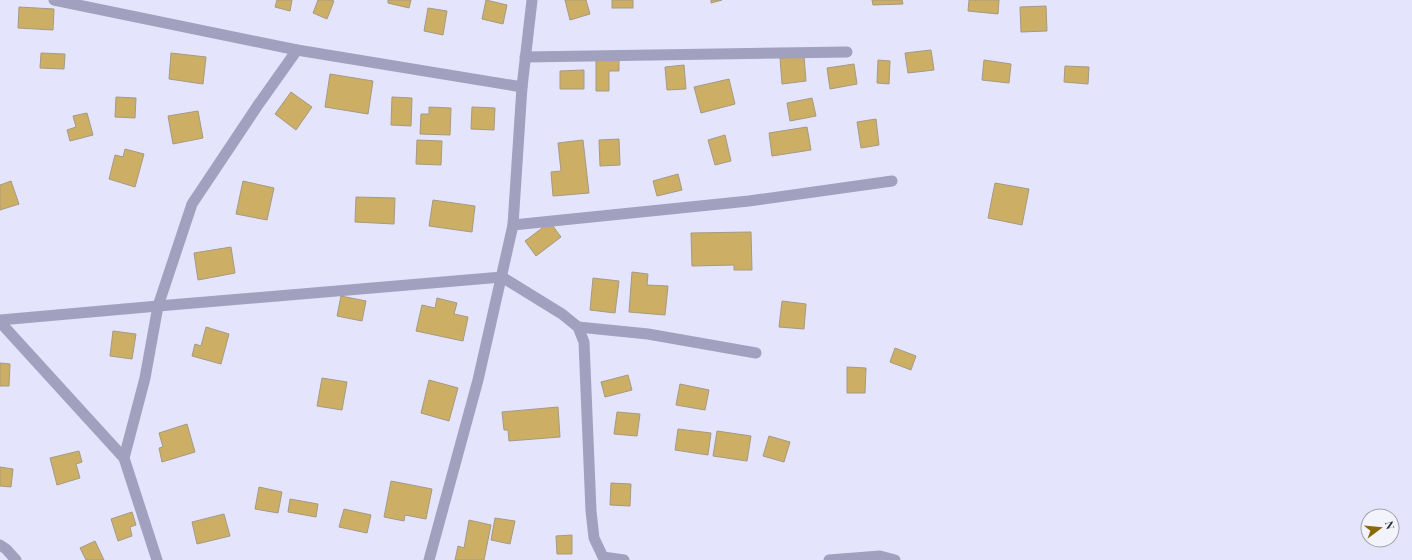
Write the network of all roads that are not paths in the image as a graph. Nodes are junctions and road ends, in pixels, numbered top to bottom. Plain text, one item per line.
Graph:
1 (54, 0) edge
2 (532, 0) edge
3 (297, 50) junction
4 (847, 52) dead end
5 (525, 57) junction
6 (522, 87) junction
7 (892, 181) dead end
8 (513, 225) junction
9 (502, 277) junction
10 (158, 306) junction
11 (0, 321) edge
12 (578, 327) junction
13 (756, 352) dead end
14 (124, 458) junction
15 (0, 545) edge
16 (16, 560) edge
17 (157, 560) edge
18 (430, 560) edge
19 (624, 560) edge
20 (829, 560) edge
21 (896, 560) edge

1 - 3 street
2 - 5 street
3 - 6 street
3 - 10 street
4 - 5 street
5 - 6 street
6 - 8 street
7 - 8 street
8 - 9 street
9 - 10 street
9 - 12 street
9 - 18 street
10 - 11 street
10 - 14 street
11 - 14 street
12 - 13 street
12 - 19 street
14 - 17 street
15 - 16 street
20 - 21 street

